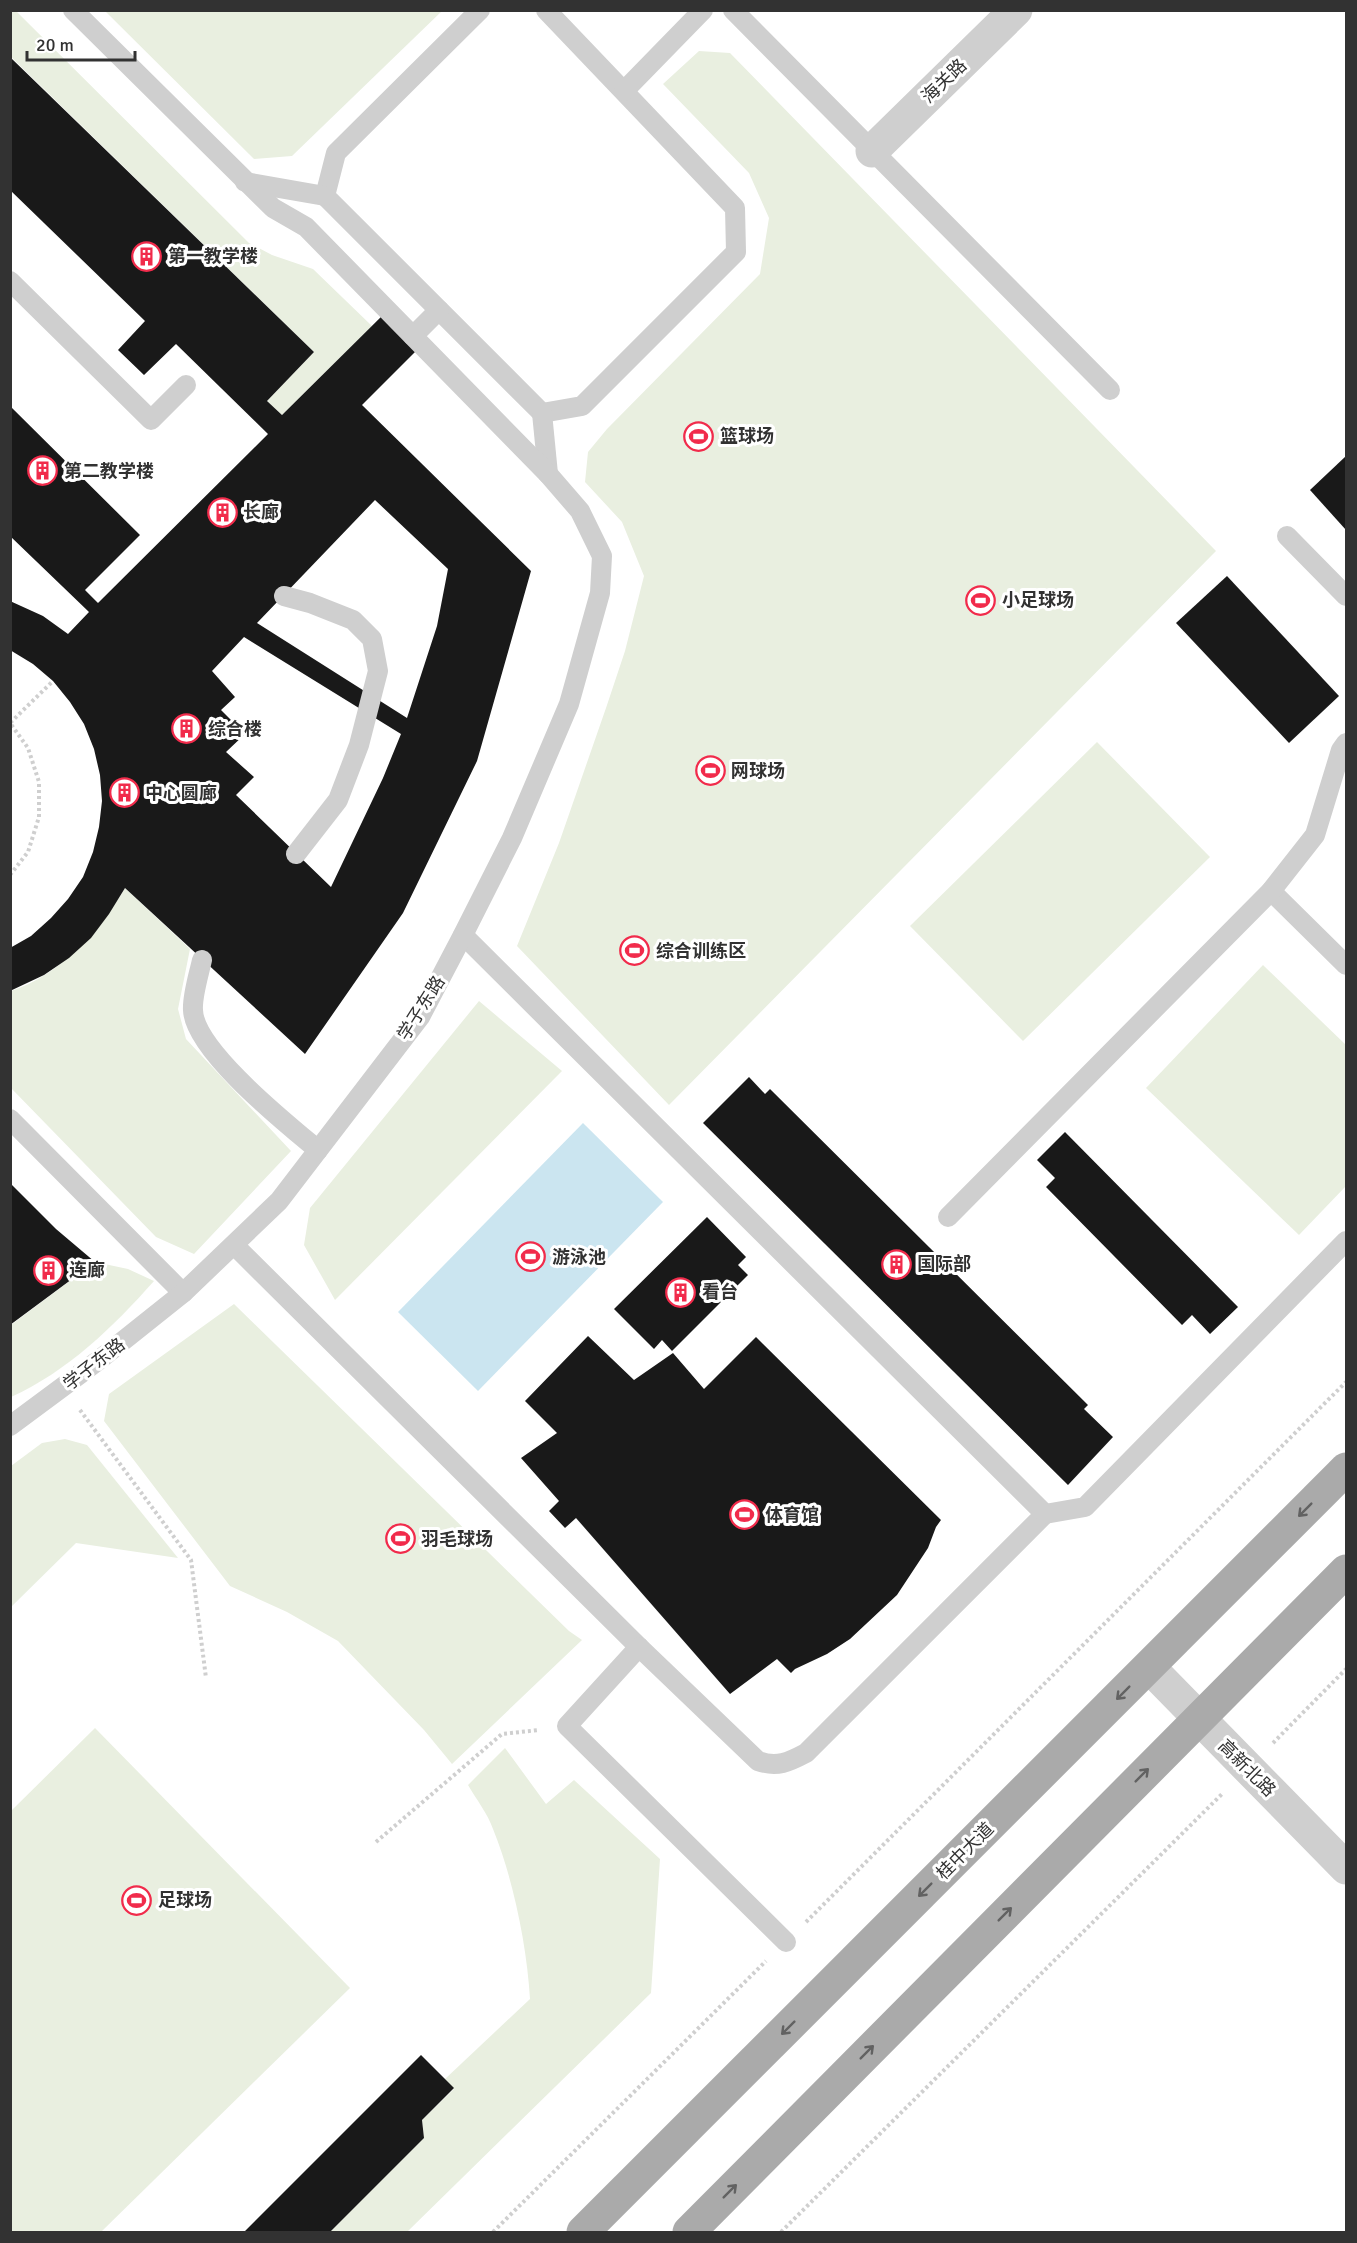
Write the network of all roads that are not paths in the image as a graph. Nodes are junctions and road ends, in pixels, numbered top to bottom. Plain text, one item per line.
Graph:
1 (73, 10) edge
2 (480, 10) edge
3 (546, 10) edge
4 (703, 10) edge
5 (733, 10) edge
6 (1016, 10) edge
7 (624, 91) junction
8 (872, 151) junction
9 (244, 182) junction
10 (325, 196) junction
11 (10, 281) edge
12 (439, 310) junction
13 (413, 336) junction
14 (186, 385) dead end
15 (1110, 390) dead end
16 (542, 413) junction
17 (548, 474) junction
18 (1287, 536) dead end
19 (284, 596) dead end
20 (1347, 596) edge
21 (1347, 743) edge
22 (296, 854) dead end
23 (1271, 891) junction
24 (463, 935) junction
25 (202, 960) dead end
26 (1347, 965) edge
27 (10, 1119) edge
28 (318, 1150) junction
29 (948, 1216) dead end
30 (1347, 1241) edge
31 (234, 1245) junction
32 (183, 1293) junction
33 (10, 1426) edge
34 (1347, 1469) edge
35 (1045, 1514) junction
36 (1347, 1571) edge
37 (639, 1647) junction
38 (1149, 1667) junction
39 (1198, 1719) junction
40 (1347, 1868) edge
41 (786, 1942) road end
42 (583, 2232) edge
43 (689, 2232) edge

1 - 9 lane, 学子东路
2 - 10 lane
3 - 7 lane
4 - 7 lane
5 - 8 lane
6 - 8 street, 海关路
7 - 16 lane
8 - 15 lane
9 - 10 lane
9 - 13 lane, 学子东路
10 - 12 lane
11 - 14 lane
12 - 13 lane
12 - 16 lane
13 - 17 lane, 学子东路
16 - 17 lane
17 - 24 lane, 学子东路
18 - 20 lane
19 - 22 lane
21 - 23 lane
23 - 26 lane
23 - 29 lane
24 - 28 lane, 学子东路
24 - 35 lane
25 - 28 lane
27 - 32 lane
28 - 31 lane, 学子东路
30 - 35 lane
31 - 32 lane, 学子东路
31 - 37 lane
32 - 33 lane, 学子东路
34 -> 38 main road, 桂中大道
35 - 37 lane
36 - 39 main road
37 - 41 lane
38 - 39 street, 高新北路
38 -> 42 main road, 桂中大道
39 - 40 street, 高新北路
43 -> 39 main road

